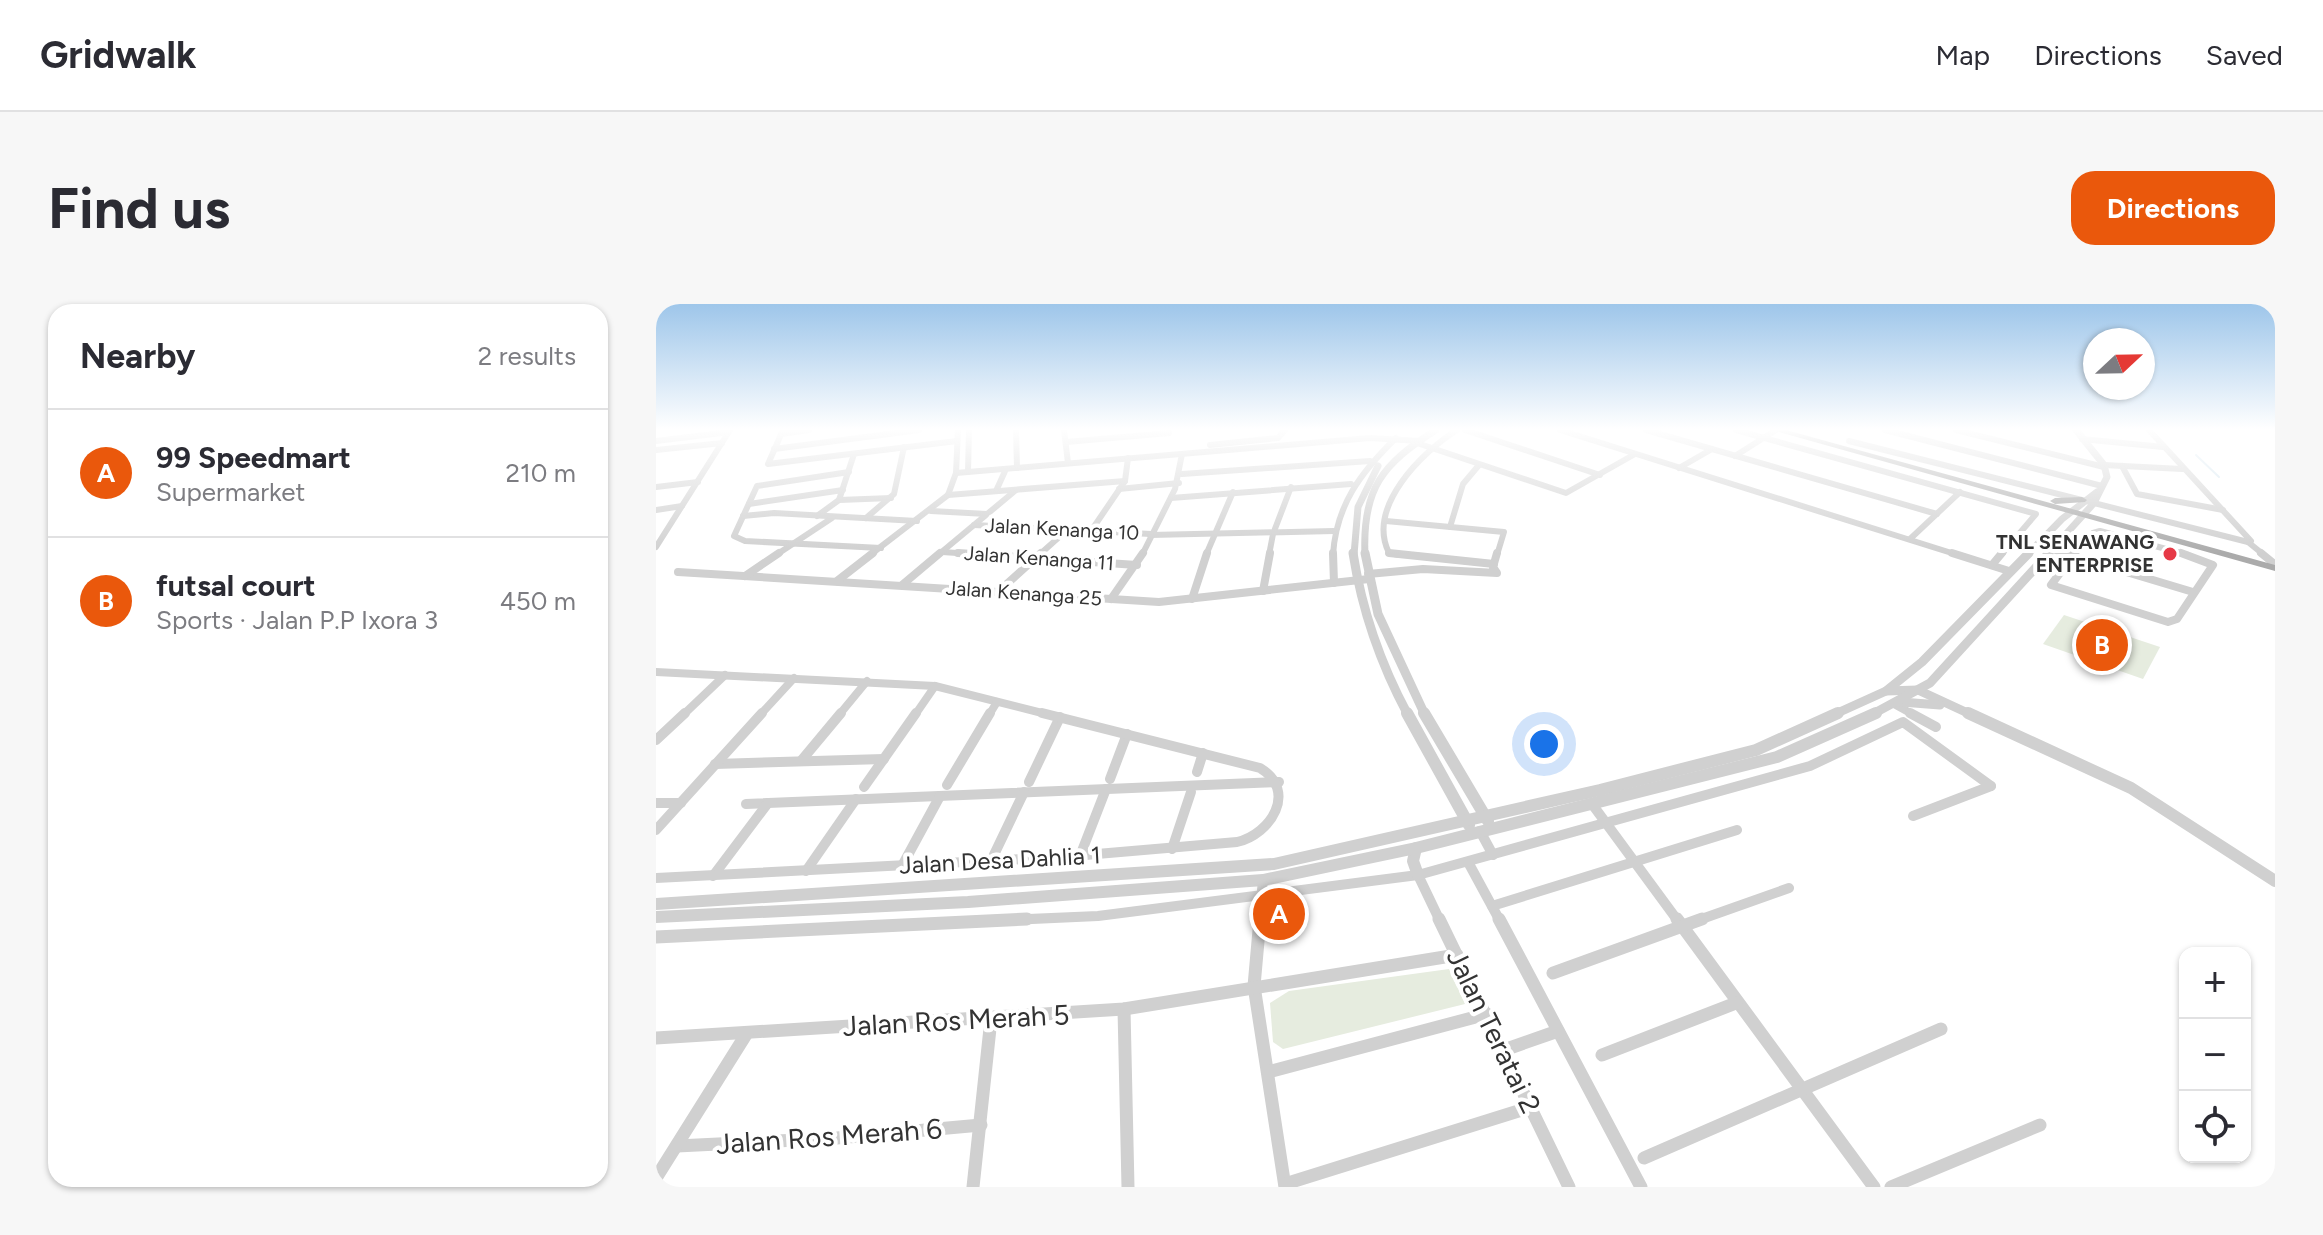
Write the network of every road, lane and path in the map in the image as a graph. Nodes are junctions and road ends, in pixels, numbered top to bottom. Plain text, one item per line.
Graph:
1 (705, 471) edge
2 (898, 471) edge
3 (978, 471) edge
4 (1005, 471) edge
5 (1126, 471) edge
6 (1214, 471) edge
7 (1276, 471) edge
8 (1362, 471) edge
9 (1375, 471) edge
10 (1383, 471) edge
11 (1408, 471) edge
12 (1474, 471) edge
13 (1498, 471) edge
14 (1589, 471) edge
15 (1606, 471) edge
16 (1689, 471) edge
17 (1788, 471) edge
18 (1884, 471) edge
19 (1928, 471) edge
20 (1935, 471) edge
21 (1961, 471) edge
22 (1991, 471) edge
23 (2106, 471) edge
24 (2125, 471) edge
25 (2184, 471) edge
26 (849, 472) joint
27 (968, 472) joint
28 (956, 473) joint
29 (1182, 474) joint
30 (1600, 475) junction
31 (1125, 481) junction
32 (698, 482) junction
33 (1179, 483) junction
34 (1351, 484) junction
35 (656, 487) edge
36 (1291, 487) junction
37 (1280, 488) junction
38 (1119, 489) junction
39 (843, 490) junction
40 (1017, 490) junction
41 (996, 491) junction
42 (1233, 492) junction
43 (1960, 492) junction
44 (948, 495) junction
45 (891, 498) junction
46 (1171, 498) junction
47 (839, 500) junction
48 (2035, 500) junction
49 (749, 504) junction
50 (682, 506) junction
51 (2083, 507) junction
52 (656, 510) edge
53 (2223, 510) junction
54 (931, 511) junction
55 (987, 514) junction
56 (1937, 514) junction
57 (743, 516) junction
58 (817, 516) junction
59 (834, 517) junction
60 (865, 518) junction
61 (917, 521) junction
62 (1386, 521) junction
63 (974, 525) junction
64 (1450, 527) junction
65 (1067, 530) junction
66 (1091, 531) junction
67 (1334, 531) junction
68 (1274, 532) junction
69 (1213, 533) junction
70 (1151, 534) junction
71 (1910, 539) junction
72 (2248, 542) junction
73 (793, 544) junction
74 (2036, 545) junction
75 (656, 547) edge
76 (881, 548) junction
77 (2050, 549) junction
78 (942, 552) junction
79 (2074, 557) junction
80 (1035, 558) junction
81 (1494, 564) junction
82 (2274, 564) edge
83 (1137, 565) junction
84 (1992, 565) junction
85 (2009, 571) junction
86 (678, 572) dead end
87 (745, 576) junction
88 (1369, 577) junction
89 (1356, 580) junction
90 (837, 581) junction
91 (1333, 583) junction
92 (902, 585) junction
93 (999, 591) junction
94 (1263, 591) junction
95 (2193, 592) junction
96 (1111, 599) junction
97 (1192, 599) junction
98 (657, 672) edge
99 (725, 675) junction
100 (794, 678) junction
101 (867, 681) junction
102 (1930, 683) junction
103 (935, 686) junction
104 (1918, 690) junction
105 (1886, 691) junction
106 (997, 702) junction
107 (1897, 703) junction
108 (1952, 707) junction
109 (1060, 717) junction
110 (1936, 727) dead end
111 (1127, 734) junction
112 (656, 740) edge
113 (1203, 753) junction
114 (884, 759) junction
115 (801, 761) junction
116 (715, 764) junction
117 (1197, 772) dead end
118 (1279, 782) junction
119 (1108, 784) junction
120 (947, 785) dead end
121 (864, 787) dead end
122 (1027, 787) junction
123 (1191, 792) dead end
124 (940, 796) junction
125 (856, 799) junction
126 (656, 803) edge
127 (681, 803) junction
128 (768, 803) junction
129 (746, 804) dead end
130 (1592, 804) junction
131 (1485, 815) junction
132 (1913, 816) dead end
133 (1466, 820) junction
134 (1606, 825) junction
135 (656, 830) edge
136 (1482, 830) junction
137 (1737, 830) dead end
138 (1416, 848) junction
139 (1172, 849) junction
140 (1493, 855) junction
141 (1080, 856) junction
142 (991, 861) junction
143 (1468, 862) junction
144 (1635, 864) junction
145 (902, 866) junction
146 (806, 871) junction
147 (1418, 875) junction
148 (713, 876) junction
149 (656, 878) edge
150 (1263, 880) junction
151 (2275, 881) edge
152 (1789, 888) dead end
153 (1263, 896) junction
154 (656, 904) edge
155 (1492, 906) junction
156 (656, 917) edge
157 (1680, 927) junction
158 (656, 937) edge
159 (1457, 955) junction
160 (1553, 973) dead end
161 (1254, 986) junction
162 (1736, 1003) junction
163 (1124, 1009) junction
164 (1487, 1014) junction
165 (991, 1019) junction
166 (1941, 1029) dead end
167 (1558, 1031) junction
168 (747, 1033) junction
169 (656, 1038) edge
170 (1504, 1050) junction
171 (1602, 1055) dead end
172 (1268, 1072) junction
173 (1801, 1090) junction
174 (1531, 1107) junction
175 (981, 1125) junction
176 (2040, 1125) dead end
177 (677, 1146) junction
178 (1644, 1158) dead end
179 (656, 1178) edge
180 (1285, 1185) edge
181 (973, 1187) edge
182 (1128, 1187) edge
183 (1569, 1187) edge
184 (1641, 1187) edge
185 (1874, 1187) edge
186 (1891, 1187) edge

1 - 32 street
2 - 45 street
3 - 27 street
4 - 41 street
5 - 31 street
6 - 29 street
7 - 37 street
8 - 34 street
9 - 89 street
10 - 88 street
11 - 62 street
12 - 64 street
13 - 30 street
14 - 30 street
15 - 30 street
16 - 71 street
17 - 56 street
18 - 43 street
19 - 48 main road
20 - 48 main road
21 - 51 street
22 - 51 street
23 - 51 street
24 - 53 street
25 - 53 street
26 - 39 street
26 - 49 street
27 - 28 street
28 - 44 street
29 - 33 street
31 - 38 street
31 - 40 street
32 - 35 street
32 - 50 street
33 - 38 street
33 - 46 street
34 - 36 street
34 - 67 street
36 - 37 street
36 - 68 street
37 - 42 street
38 - 66 street
39 - 47 street
39 - 49 street
40 - 41 street
40 - 55 street
41 - 44 street
42 - 46 street
42 - 69 street
43 - 56 street
43 - 84 street
44 - 54 street
45 - 47 street
45 - 60 street
46 - 70 street
47 - 58 street
48 - 51 main road
48 - 51 main road
49 - 57 street
50 - 52 street
50 - 75 street
51 - 72 street
51 - 74 street
51 - 77 street
51 - 82 main road
53 - 72 street
54 - 55 street
54 - 61 street
55 - 63 street
56 - 71 street
57 - 58 street
57 - 73 street
58 - 59 street
59 - 60 street
59 - 73 street
60 - 61 street
61 - 76 street
62 - 64 street
62 - 81 street
63 - 65 street, Jalan Kenanga 10
63 - 78 street
64 - 81 street
65 - 66 street, Jalan Kenanga 10
65 - 80 street
66 - 70 street, Jalan Kenanga 10
67 - 68 street, Jalan Kenanga 10
67 - 91 street
68 - 69 street, Jalan Kenanga 10
68 - 94 street
69 - 70 street, Jalan Kenanga 10
69 - 97 street
70 - 83 street
71 - 84 street
72 - 82 street
73 - 76 street
73 - 87 street
74 - 77 street
74 - 85 street
76 - 90 street
77 - 79 street
77 - 102 street
78 - 80 street, Jalan Kenanga 11
78 - 92 street
79 - 95 street
79 - 95 street
79 - 95 street
80 - 83 street, Jalan Kenanga 11
80 - 93 street
81 - 88 street, Jalan Kenanga 25
83 - 96 street
84 - 85 street
85 - 105 street
86 - 87 street, Jalan Kenanga 25
87 - 90 street, Jalan Kenanga 25
88 - 89 street, Jalan Kenanga 25
88 - 131 street
89 - 91 street, Jalan Kenanga 25
89 - 133 street
90 - 92 street, Jalan Kenanga 25
91 - 94 street, Jalan Kenanga 25
92 - 93 street, Jalan Kenanga 25
93 - 96 street, Jalan Kenanga 25
94 - 97 street, Jalan Kenanga 25
96 - 97 street, Jalan Kenanga 25
98 - 99 street
99 - 100 street
99 - 112 street
100 - 101 street
100 - 116 street
101 - 103 street
101 - 115 street
102 - 104 street
102 - 108 street
103 - 106 street
103 - 114 street
104 - 105 street
104 - 107 street
104 - 108 street
105 - 131 street
106 - 109 street
106 - 120 street
107 - 108 street
107 - 110 street
107 - 130 street
108 - 151 street
109 - 111 street
109 - 122 street
111 - 113 street
111 - 119 street
113 - 117 street
113 - 118 street
114 - 115 street
114 - 121 street
115 - 116 street
116 - 127 street
118 - 119 street
118 - 139 street, Jalan Desa Dahlia 1
119 - 122 street
119 - 141 street
122 - 124 street
122 - 142 street
123 - 139 street
124 - 125 street
124 - 145 street
125 - 128 street
125 - 146 street
126 - 127 street
127 - 135 street
128 - 129 street
128 - 148 street
130 - 134 street
130 - 136 street
131 - 133 street
131 - 136 street
132 - 134 street
133 - 136 street
133 - 154 street
134 - 140 street
134 - 144 street
136 - 138 street
136 - 140 street
137 - 144 street
138 - 147 street
138 - 150 street
139 - 141 street, Jalan Desa Dahlia 1
140 - 143 street
141 - 142 street, Jalan Desa Dahlia 1
142 - 145 street, Jalan Desa Dahlia 1
143 - 147 street
143 - 155 street
144 - 155 street
144 - 157 street
145 - 146 street, Jalan Desa Dahlia 1
146 - 148 street, Jalan Desa Dahlia 1
147 - 153 street
147 - 159 street, Jalan Teratai 2
148 - 149 street, Jalan Desa Dahlia 1
150 - 153 street
150 - 156 street
152 - 157 street
153 - 158 street
153 - 161 street
155 - 167 street
157 - 160 street
157 - 162 street
159 - 161 street, Jalan Ros Merah 5
159 - 164 street, Jalan Teratai 2
161 - 163 street, Jalan Ros Merah 5
161 - 172 street
162 - 171 street
162 - 173 street
163 - 165 street, Jalan Ros Merah 5
163 - 182 street
164 - 170 street, Jalan Teratai 2
164 - 172 street
165 - 168 street, Jalan Ros Merah 5
165 - 175 street
166 - 173 street
167 - 170 street
167 - 184 street
168 - 169 street, Jalan Ros Merah 5
168 - 177 street
170 - 174 street, Jalan Teratai 2
172 - 180 street
173 - 178 street
173 - 185 street
174 - 180 street
174 - 183 street, Jalan Teratai 2
175 - 177 street, Jalan Ros Merah 6
175 - 181 street
176 - 186 street
177 - 179 street

